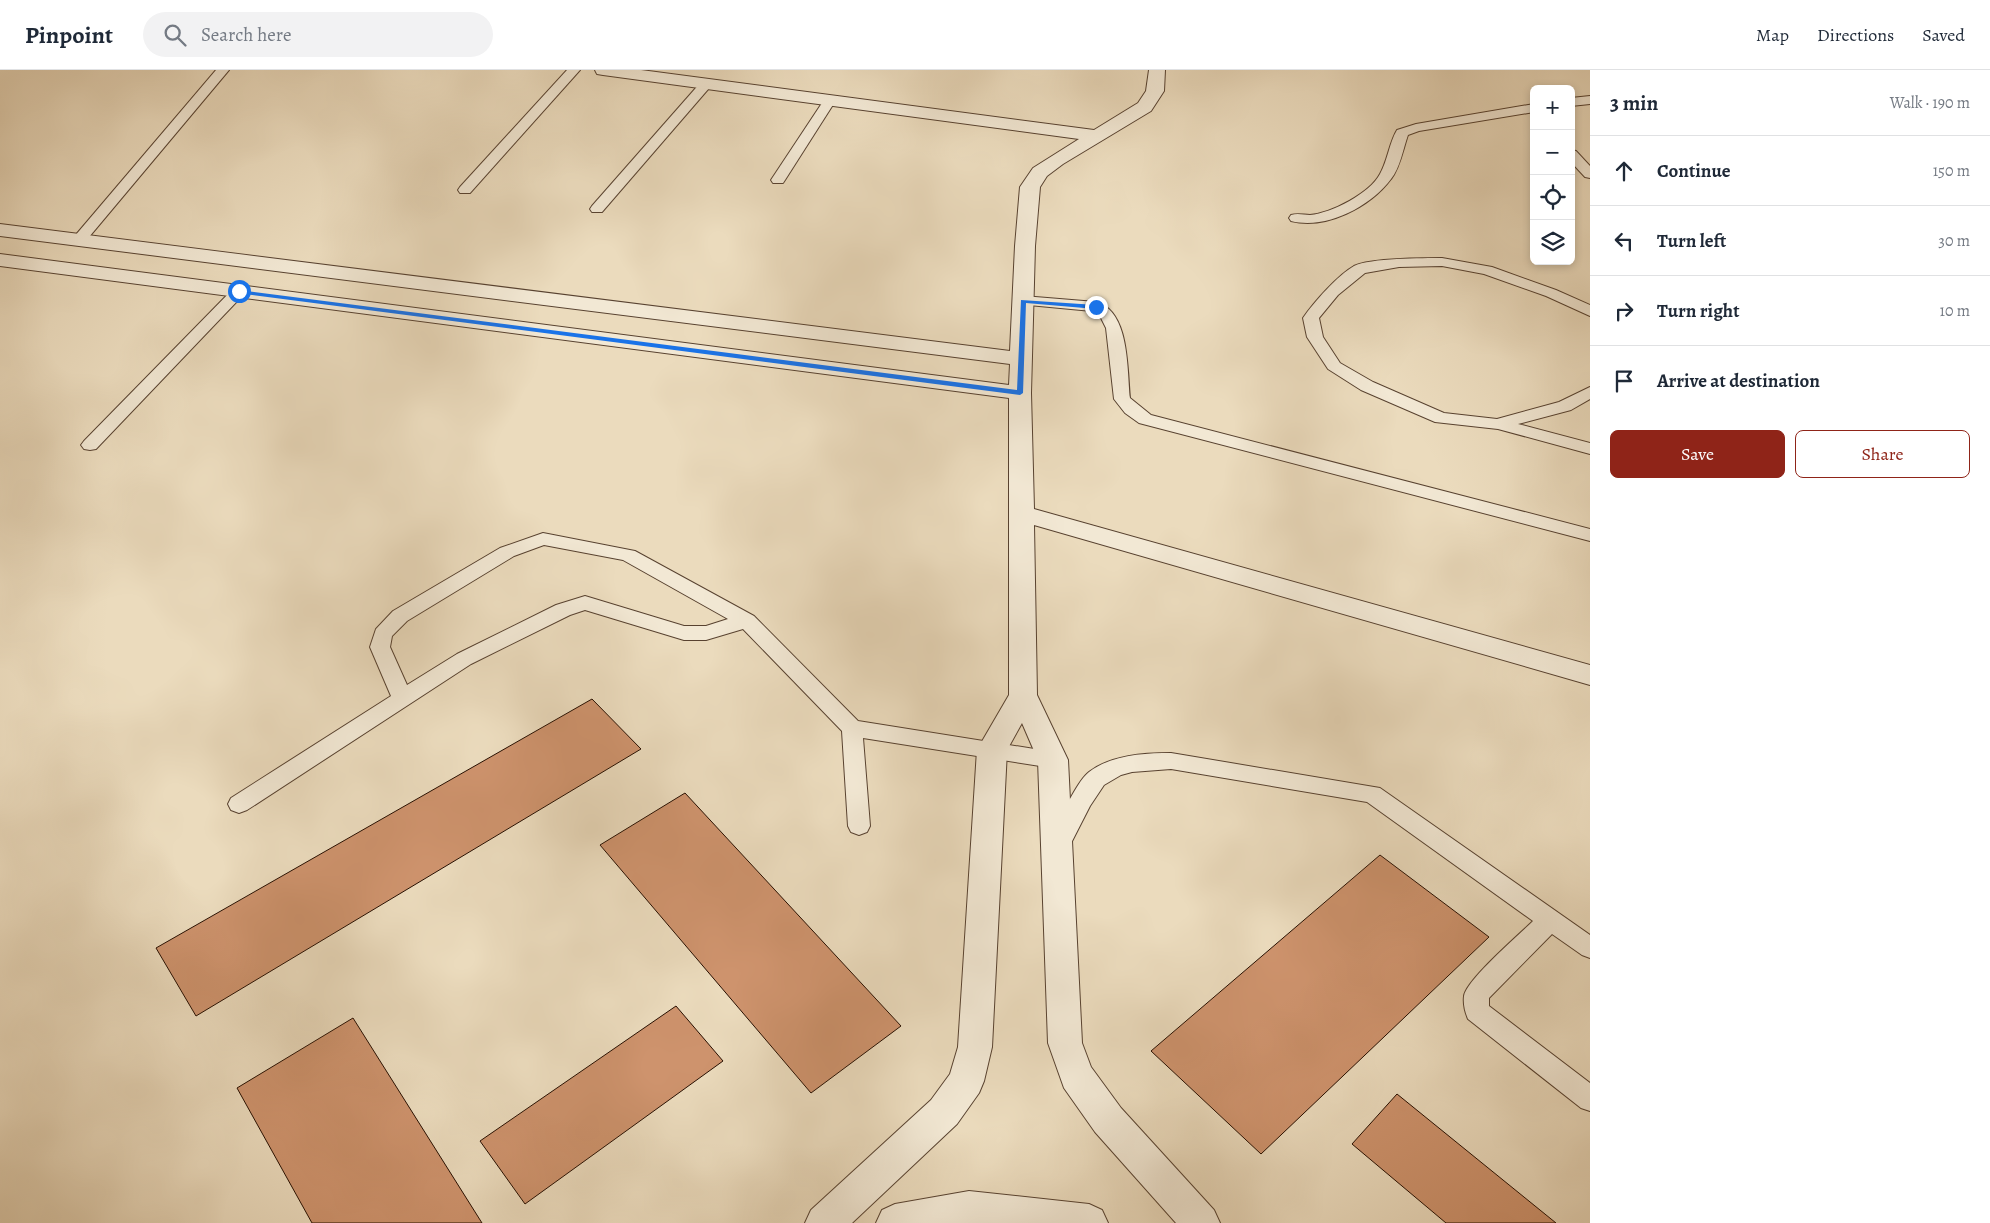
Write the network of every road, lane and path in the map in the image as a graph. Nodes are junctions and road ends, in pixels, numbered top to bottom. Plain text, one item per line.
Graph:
1 (223, 70) edge
2 (574, 70) edge
3 (603, 70) edge
4 (1157, 70) edge
5 (706, 84) junction
6 (830, 100) junction
7 (1590, 100) edge
8 (1575, 102) edge
9 (1530, 110) edge
10 (1098, 136) junction
11 (1575, 158) edge
12 (1590, 174) edge
13 (778, 180) dead end
14 (465, 190) dead end
15 (597, 209) dead end
16 (1296, 218) dead end
17 (0, 230) edge
18 (80, 240) junction
19 (0, 260) edge
20 (239, 291) junction
21 (1023, 301) junction
22 (1590, 311) edge
23 (1021, 358) junction
24 (1590, 392) edge
25 (1020, 393) junction
26 (1497, 424) junction
27 (90, 445) dead end
28 (1590, 449) edge
29 (1020, 513) junction
30 (1590, 535) edge
31 (747, 621) junction
32 (1590, 675) edge
33 (1022, 695) junction
34 (403, 699) junction
35 (852, 728) junction
36 (992, 750) junction
37 (1053, 760) junction
38 (239, 804) dead end
39 (859, 826) dead end
40 (1057, 848) junction
41 (1550, 920) junction
42 (1590, 948) edge
43 (1590, 1099) edge
44 (824, 1223) edge
45 (895, 1223) edge
46 (1089, 1223) edge
47 (1201, 1223) edge

1 - 18 lane
2 - 14 lane
3 - 5 street
4 - 10 street
5 - 6 street
5 - 15 lane
6 - 10 street
6 - 13 lane
7 - 8 lane
9 - 16 lane
10 - 21 street
11 - 12 lane
17 - 18 street
18 - 23 street
19 - 20 street
20 - 25 street
20 - 27 lane
21 - 23 street
21 - 30 lane
22 - 26 lane
23 - 25 street
24 - 26 lane
25 - 29 street
26 - 28 lane
29 - 32 street
29 - 33 street
31 - 34 lane
31 - 34 lane
31 - 35 lane
33 - 36 street
33 - 37 street
34 - 38 lane
35 - 36 lane
35 - 39 lane
36 - 37 lane
36 - 44 street
37 - 40 street
40 - 41 lane
40 - 47 street
41 - 42 lane
41 - 43 lane
45 - 46 street

